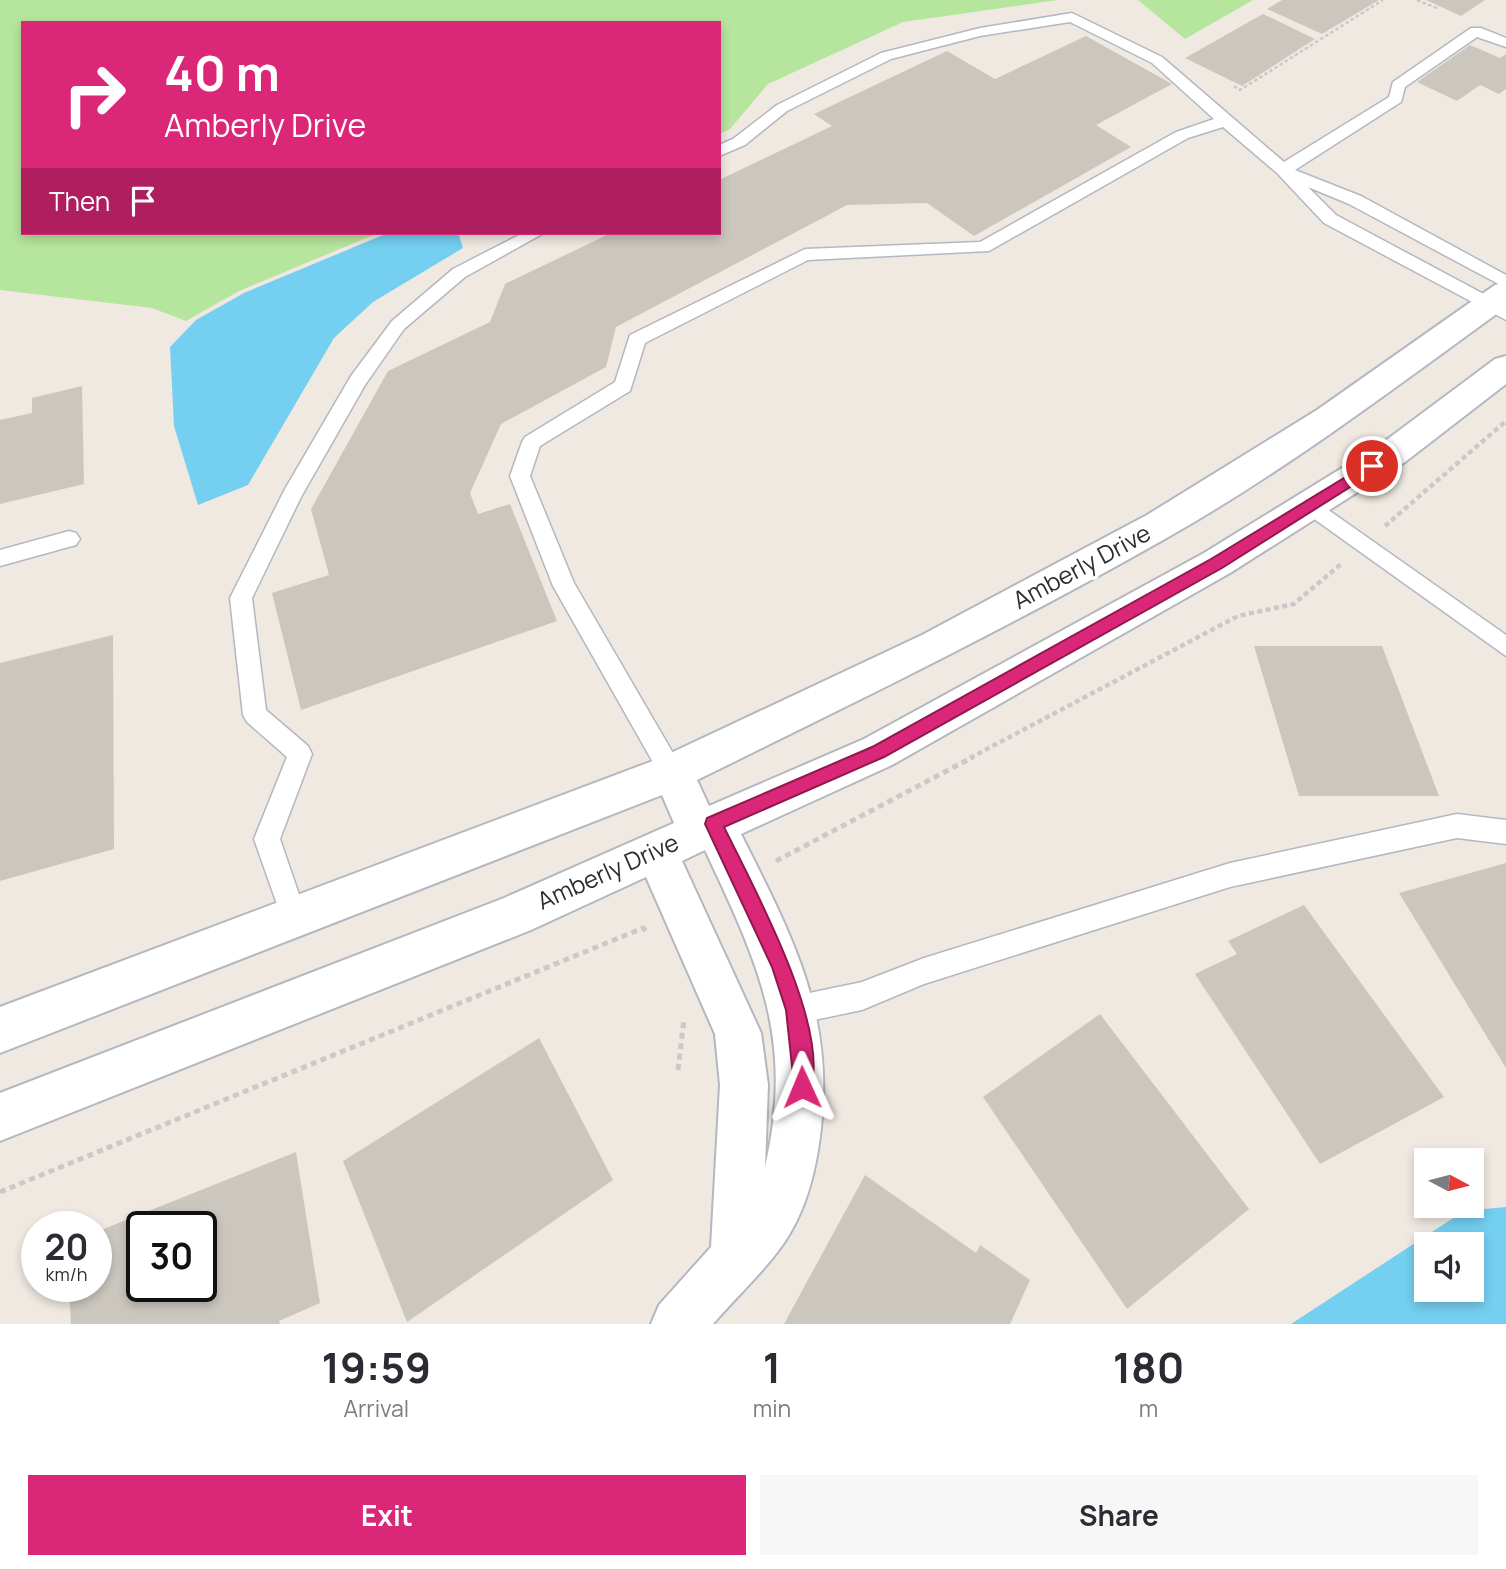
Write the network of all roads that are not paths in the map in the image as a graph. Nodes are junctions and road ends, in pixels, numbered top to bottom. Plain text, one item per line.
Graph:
1 (1506, 43) edge
2 (1396, 99) joint
3 (1225, 121) junction
4 (721, 150) edge
5 (1283, 170) junction
6 (532, 235) edge
7 (1502, 298) edge
8 (1506, 367) edge
9 (1310, 505) junction
10 (69, 539) dead end
11 (0, 558) edge
12 (1506, 647) edge
13 (672, 772) junction
14 (706, 827) junction
15 (1506, 832) edge
16 (656, 851) junction
17 (294, 918) junction
18 (795, 1010) junction
19 (0, 1030) edge
20 (737, 1033) junction
21 (0, 1117) edge
22 (736, 1257) junction
23 (678, 1324) edge

1 - 2 lane
2 - 5 lane
3 - 4 lane
3 - 5 lane
3 - 13 lane
5 - 7 lane
5 - 7 lane
6 - 17 lane
7 - 13 street, Amberly Drive
8 - 9 street, Amberly Drive
9 - 12 lane
9 - 14 street, Amberly Drive
10 - 11 lane
13 - 14 street
13 - 17 street, Amberly Drive
14 - 16 street, Amberly Drive
14 - 18 street
15 - 18 lane
16 - 20 street
16 - 21 street, Amberly Drive
17 - 19 street, Amberly Drive
18 - 20 street
18 - 22 street
20 - 22 street
22 - 23 street

